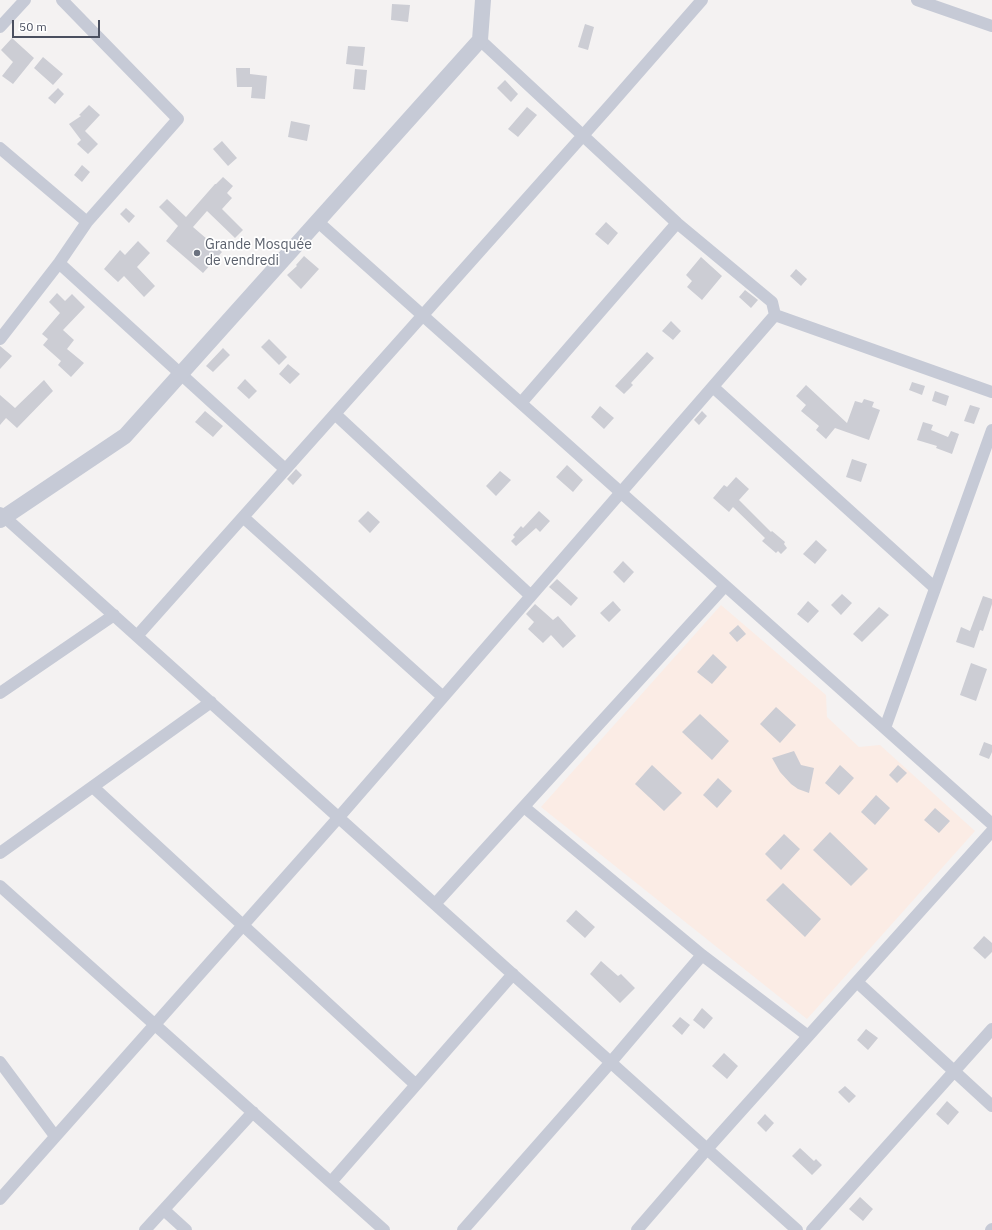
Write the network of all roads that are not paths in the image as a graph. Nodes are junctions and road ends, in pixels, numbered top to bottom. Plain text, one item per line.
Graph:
1 (25, 0) edge
2 (62, 0) edge
3 (483, 0) edge
4 (702, 0) edge
5 (917, 0) edge
6 (992, 26) edge
7 (0, 27) edge
8 (480, 40) junction
9 (583, 136) junction
10 (0, 148) edge
11 (317, 221) junction
12 (87, 222) junction
13 (677, 223) junction
14 (59, 263) junction
15 (422, 315) junction
16 (775, 315) junction
17 (2, 334) edge
18 (180, 375) junction
19 (713, 387) junction
20 (992, 392) edge
21 (521, 403) junction
22 (335, 414) junction
23 (992, 430) edge
24 (285, 469) junction
25 (621, 492) junction
26 (243, 516) junction
27 (2, 517) edge
28 (725, 586) junction
29 (935, 588) junction
30 (531, 596) junction
31 (114, 615) junction
32 (137, 636) junction
33 (0, 694) edge
34 (443, 697) junction
35 (211, 702) junction
36 (885, 728) junction
37 (93, 787) junction
38 (524, 807) junction
39 (339, 817) junction
40 (991, 823) edge
41 (0, 853) edge
42 (0, 886) edge
43 (435, 904) junction
44 (242, 925) junction
45 (702, 956) junction
46 (513, 974) junction
47 (857, 982) junction
48 (155, 1024) junction
49 (992, 1029) edge
50 (808, 1036) junction
51 (0, 1062) edge
52 (611, 1062) junction
53 (954, 1071) junction
54 (416, 1085) junction
55 (992, 1106) edge
56 (252, 1112) junction
57 (55, 1136) junction
58 (707, 1149) junction
59 (331, 1182) junction
60 (0, 1199) edge
61 (164, 1210) junction
62 (145, 1230) edge
63 (186, 1230) edge
64 (384, 1230) edge
65 (463, 1230) edge
66 (637, 1230) edge
67 (797, 1230) edge
68 (812, 1230) edge

1 - 7 street
2 - 12 street
3 - 8 street
4 - 9 street
5 - 6 street
8 - 9 street
8 - 11 street
9 - 13 street
9 - 15 street
10 - 12 street
11 - 15 street
11 - 18 street
12 - 14 street
13 - 16 street
13 - 21 street
14 - 17 street
14 - 18 street
15 - 21 street
15 - 22 street
16 - 19 street
16 - 20 street
18 - 24 street
18 - 27 street
19 - 25 street
19 - 29 street
21 - 25 street
22 - 24 street
22 - 30 street
23 - 29 street
24 - 26 street
25 - 28 street
25 - 30 street
26 - 32 street
26 - 34 street
27 - 31 street
28 - 36 street
28 - 38 street
29 - 36 street
30 - 34 street
31 - 32 street
31 - 33 street
32 - 35 street
34 - 39 street
35 - 37 street
35 - 39 street
36 - 40 street
37 - 41 street
37 - 44 street
38 - 43 street
38 - 45 street
39 - 43 street
39 - 44 street
40 - 47 street
42 - 48 street
43 - 46 street
44 - 48 street
44 - 54 street
45 - 50 street
45 - 52 street
46 - 52 street
46 - 54 street
47 - 50 street
47 - 53 street
48 - 56 street
48 - 57 street
49 - 53 street
50 - 58 street
51 - 57 street
52 - 58 street
52 - 65 street
53 - 55 street
53 - 68 street
54 - 59 street
56 - 59 street
56 - 61 street
57 - 60 street
58 - 66 street
58 - 67 street
59 - 64 street
61 - 62 street
61 - 63 street

